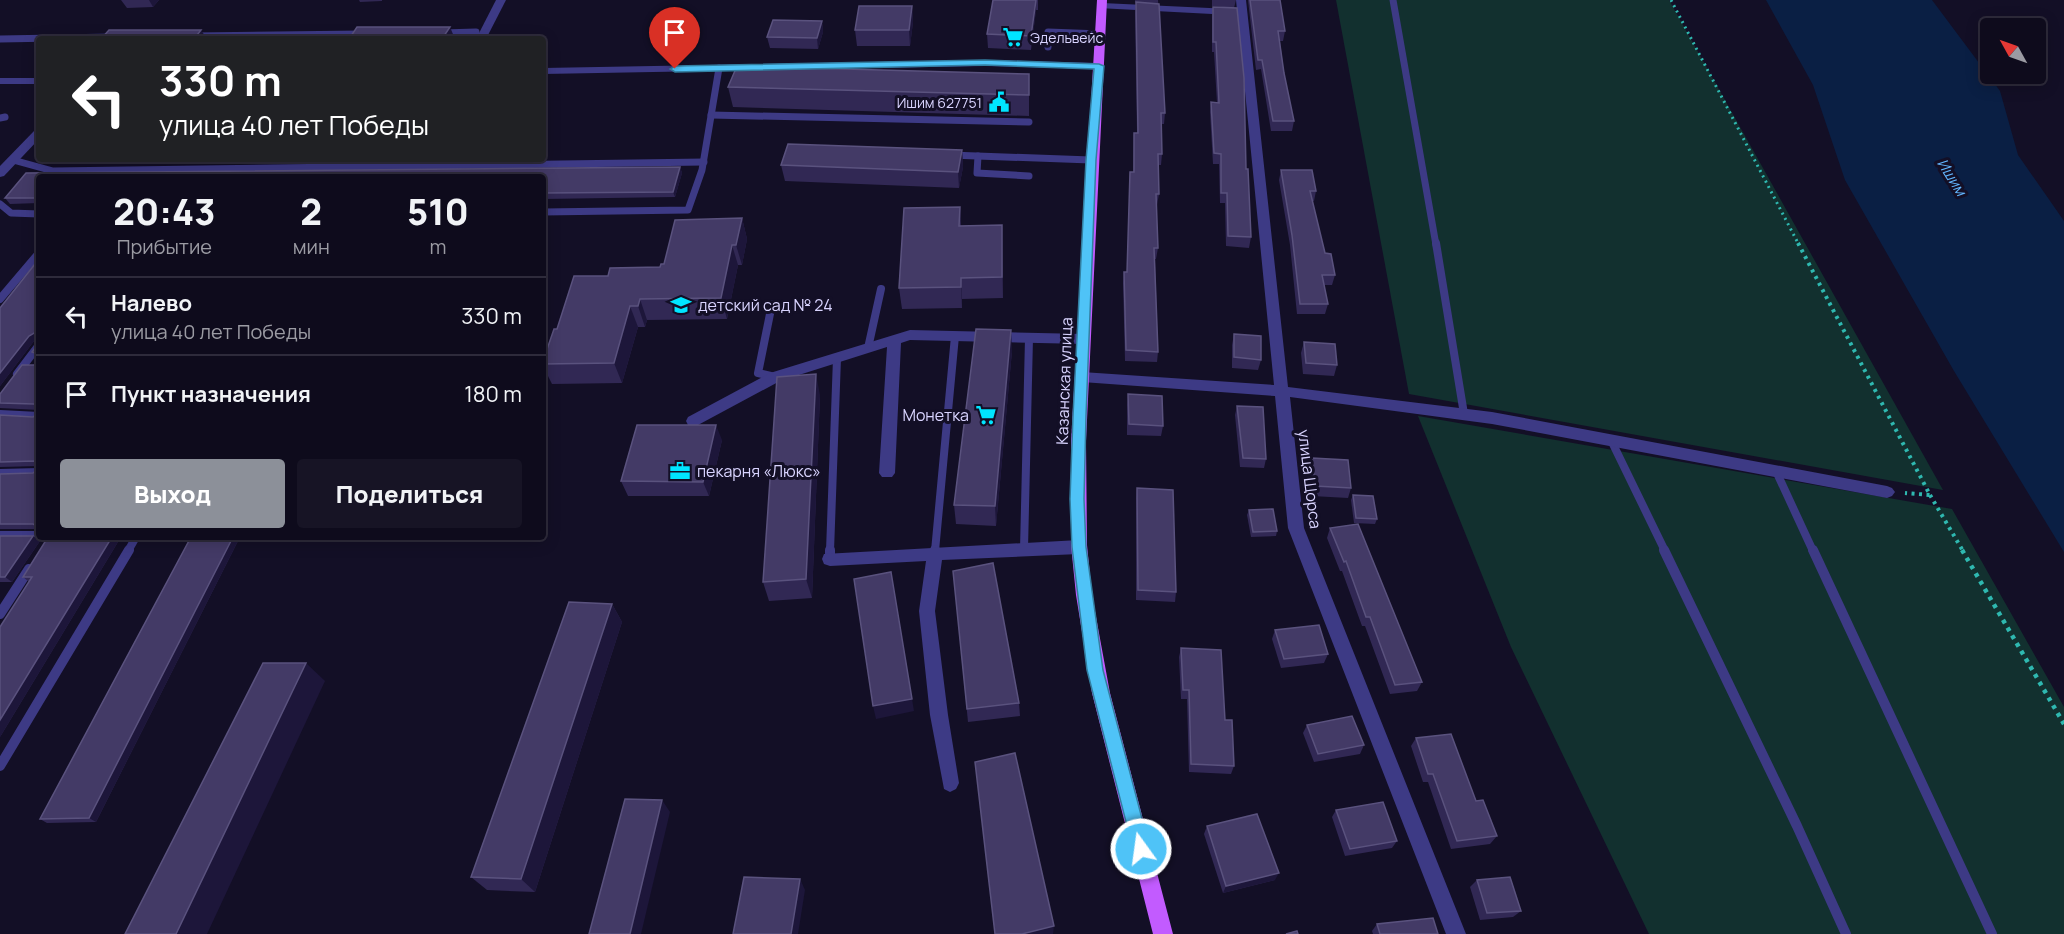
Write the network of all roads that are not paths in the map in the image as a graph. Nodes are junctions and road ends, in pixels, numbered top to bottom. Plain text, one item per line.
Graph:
1 (501, 0) edge
2 (1392, 0) edge
3 (1102, 3) edge
4 (1241, 6) edge
5 (429, 33) edge
6 (370, 34) edge
7 (1101, 34) junction
8 (181, 36) edge
9 (478, 36) edge
10 (36, 38) edge
11 (0, 39) edge
12 (1047, 46) dead end
13 (1099, 66) junction
14 (719, 68) junction
15 (546, 71) edge
16 (0, 81) edge
17 (36, 81) edge
18 (711, 115) junction
19 (1029, 122) dead end
20 (36, 135) edge
21 (942, 155) edge
22 (978, 156) junction
23 (13, 160) junction
24 (1091, 160) junction
25 (284, 162) edge
26 (704, 162) junction
27 (280, 168) junction
28 (1, 171) edge
29 (1029, 176) dead end
30 (0, 204) edge
31 (546, 212) edge
32 (36, 214) edge
33 (36, 257) edge
34 (881, 289) dead end
35 (0, 299) edge
36 (772, 304) dead end
37 (955, 336) junction
38 (1029, 338) junction
39 (1084, 339) junction
40 (894, 340) junction
41 (868, 348) junction
42 (36, 349) edge
43 (837, 358) junction
44 (25, 364) junction
45 (36, 364) edge
46 (1082, 376) junction
47 (775, 377) junction
48 (12, 380) edge
49 (1282, 391) junction
50 (0, 414) edge
51 (1464, 414) junction
52 (36, 416) edge
53 (693, 421) dead end
54 (1611, 440) junction
55 (1776, 471) junction
56 (36, 472) edge
57 (0, 473) edge
58 (887, 473) dead end
59 (1887, 492) road end
60 (0, 535) edge
61 (36, 535) edge
62 (48, 540) edge
63 (134, 540) edge
64 (43, 547) edge
65 (1079, 547) junction
66 (1024, 549) junction
67 (935, 554) junction
68 (37, 556) edge
69 (830, 559) joint
70 (2, 608) edge
71 (0, 766) edge
72 (950, 783) dead end
73 (1163, 934) edge
74 (1456, 934) edge
75 (1846, 934) edge
76 (1992, 934) edge

1 - 9 street
2 - 51 lane
3 - 4 street
3 - 7 main road, Казанская улица
4 - 49 street, улица Щорса
5 - 9 lane
6 - 8 lane
7 - 12 lane
7 - 13 main road, Казанская улица
10 - 11 lane
13 - 14 street
13 - 24 main road, Казанская улица
14 - 15 street
14 - 18 lane
16 - 17 street
18 - 19 lane
18 - 26 lane
20 - 23 street
21 - 22 lane
22 - 24 lane
22 - 29 lane
23 - 27 lane
23 - 28 street
24 - 39 main road, Казанская улица
25 - 27 lane
26 - 27 lane
26 - 31 lane
30 - 32 lane
33 - 35 lane
34 - 41 lane
36 - 47 lane
37 - 38 street
37 - 40 street
37 - 67 lane
38 - 39 street
38 - 66 lane
39 - 46 main road, Казанская улица
40 - 41 street
40 - 58 street
41 - 43 street
42 - 44 lane
43 - 47 street
43 - 69 lane
44 - 45 lane
44 - 48 lane
46 - 49 street
46 - 65 main road, Казанская улица
47 - 53 street
49 - 51 street
49 - 74 street, улица Щорса
50 - 52 lane
51 - 54 street
54 - 55 street
54 - 75 lane
55 - 59 street
55 - 76 lane
56 - 57 lane
60 - 61 lane
62 - 64 lane
63 - 71 lane
65 - 66 street
65 - 73 main road, Казанская улица
66 - 67 street
67 - 69 street
67 - 72 street
68 - 70 lane

